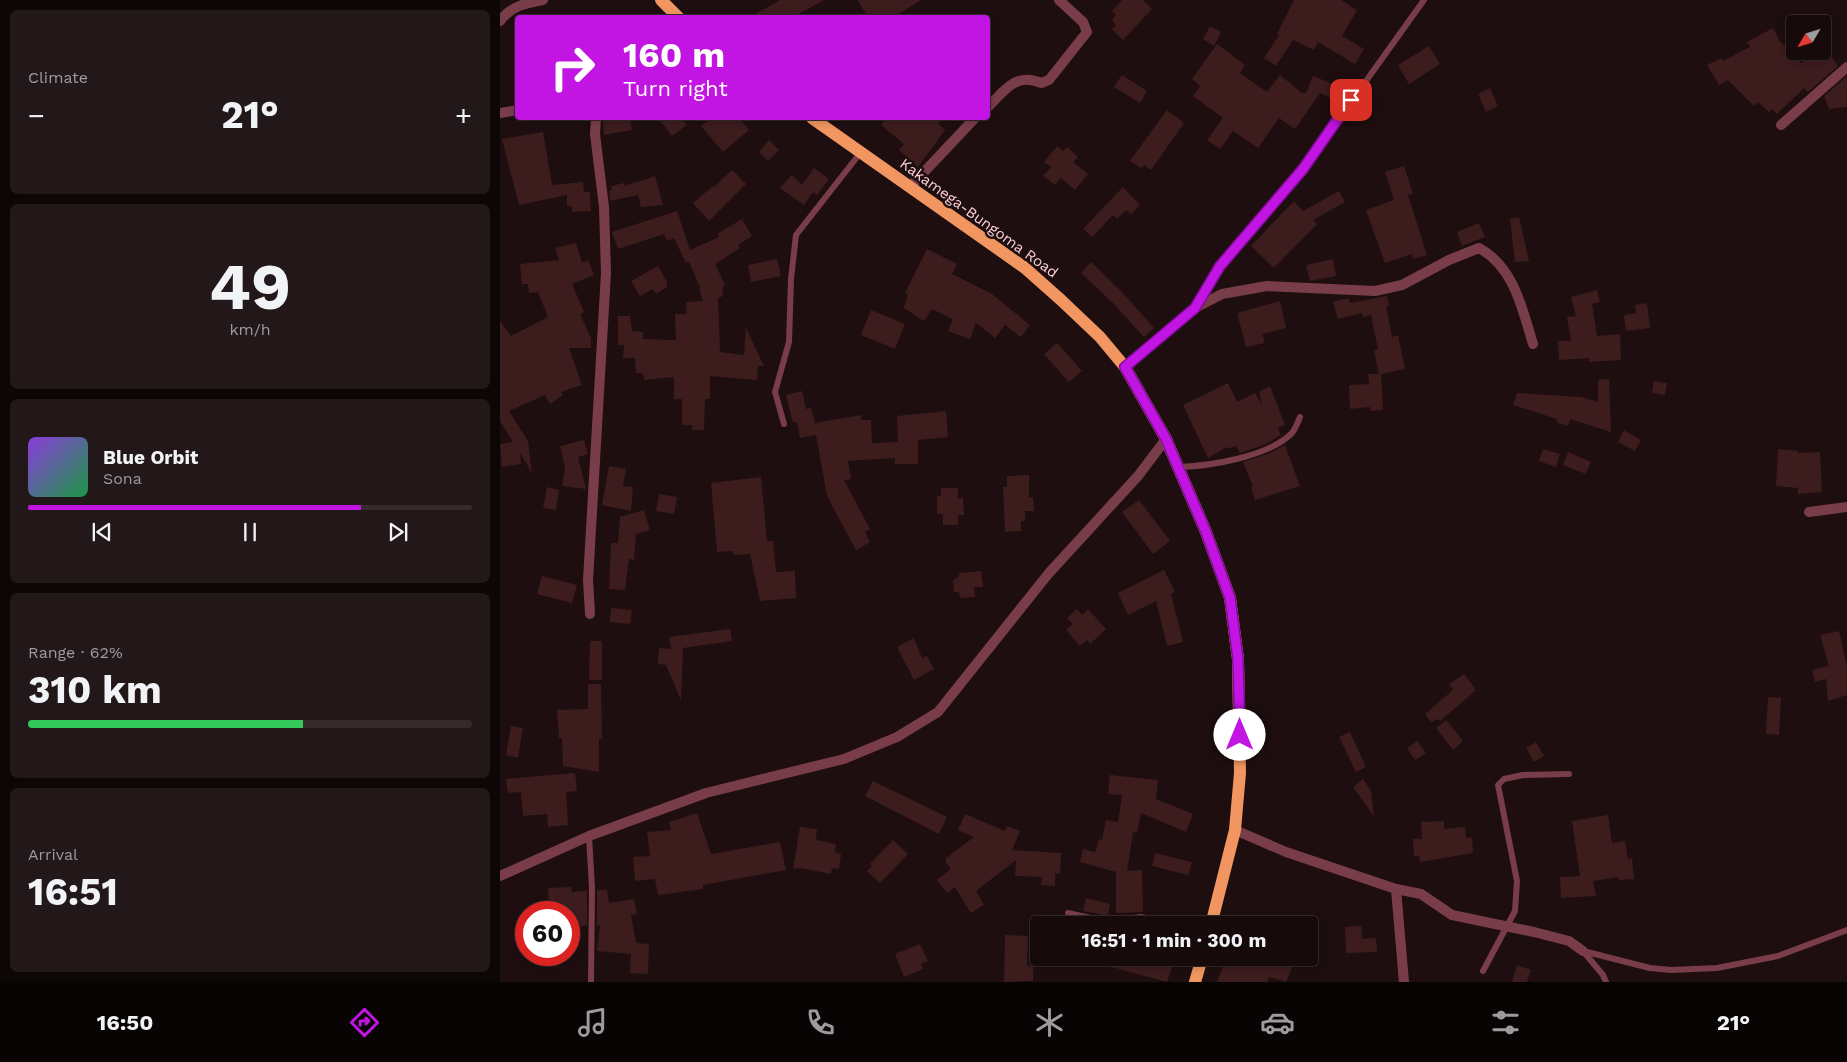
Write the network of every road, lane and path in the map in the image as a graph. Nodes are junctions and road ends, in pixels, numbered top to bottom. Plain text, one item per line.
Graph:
1 (543, 0) edge
2 (661, 0) edge
3 (1059, 0) edge
4 (1424, 0) edge
5 (676, 15) edge
6 (500, 20) edge
7 (1847, 67) edge
8 (990, 105) edge
9 (515, 110) edge
10 (500, 113) edge
11 (596, 120) edge
12 (815, 120) edge
13 (973, 120) edge
14 (1781, 125) dead end
15 (861, 152) junction
16 (910, 187) junction
17 (1195, 308) junction
18 (1533, 344) dead end
19 (1125, 367) junction
20 (1300, 417) dead end
21 (784, 424) dead end
22 (1166, 439) junction
23 (1178, 467) junction
24 (1847, 507) edge
25 (1809, 512) dead end
26 (590, 614) dead end
27 (1569, 774) dead end
28 (1235, 830) junction
29 (589, 836) junction
30 (500, 876) edge
31 (1396, 889) junction
32 (1068, 912) dead end
33 (1086, 916) edge
34 (1213, 916) edge
35 (1506, 927) junction
36 (1847, 930) edge
37 (1583, 950) junction
38 (1200, 966) edge
39 (1483, 971) dead end
40 (591, 982) edge
41 (1195, 982) edge
42 (1404, 982) edge
43 (1606, 982) edge

1 - 6 street
2 - 5 main road
3 - 8 street
4 - 17 lane
7 - 14 street
9 - 10 street
11 - 26 street
12 - 15 main road, Kakamega-Bungoma Road
13 - 16 street
15 - 16 main road, Kakamega-Bungoma Road
15 - 21 lane
16 - 19 main road, Kakamega-Bungoma Road
17 - 18 street
17 - 19 street
19 - 22 main road, Kakamega-Bungoma Road
20 - 23 lane
22 - 23 main road, Kakamega-Bungoma Road
22 - 29 street
23 - 28 main road, Kakamega-Bungoma Road
24 - 25 street
27 - 35 lane
28 - 31 street
28 - 34 main road, Kakamega-Bungoma Road
29 - 30 street
29 - 40 lane
31 - 35 street
31 - 42 street
32 - 33 lane
35 - 37 street
35 - 39 lane
36 - 37 lane
37 - 43 lane
38 - 41 main road

